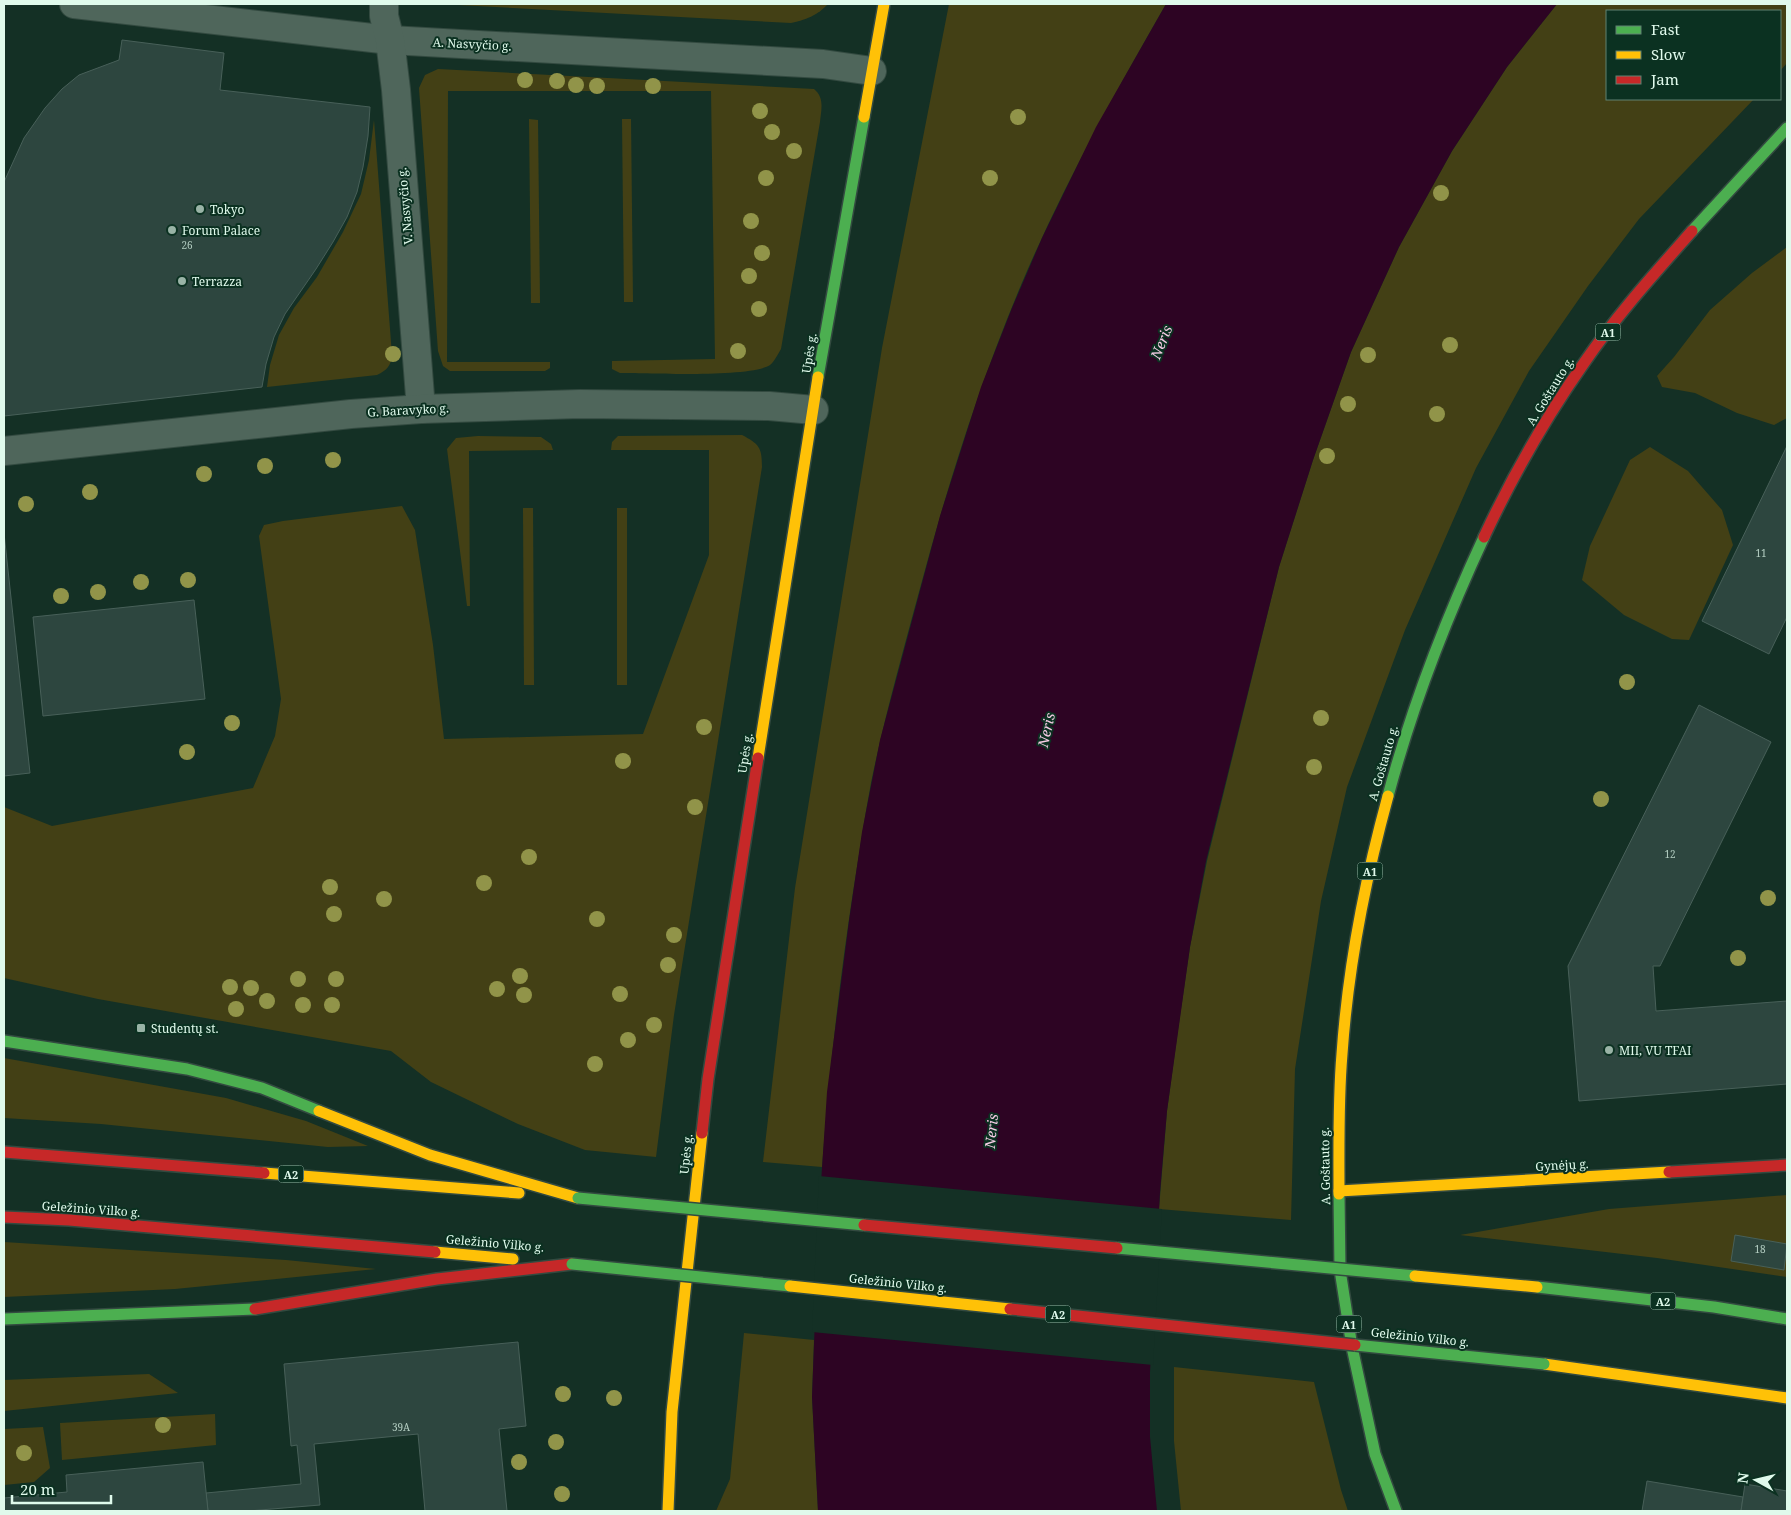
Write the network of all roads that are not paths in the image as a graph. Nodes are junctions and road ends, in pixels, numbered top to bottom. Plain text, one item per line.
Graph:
1 (74, 4) edge
2 (384, 4) edge
3 (884, 4) edge
4 (390, 40) junction
5 (872, 71) junction
6 (1787, 128) edge
7 (421, 408) junction
8 (814, 410) junction
9 (4, 451) edge
10 (4, 1041) edge
11 (4, 1152) edge
12 (1787, 1166) edge
13 (1339, 1191) junction
14 (578, 1198) junction
15 (4, 1217) edge
16 (572, 1264) junction
17 (4, 1319) edge
18 (1787, 1319) edge
19 (1787, 1398) edge
20 (668, 1511) edge
21 (1396, 1511) edge

1 - 4 street, A. Nasvyčio g.
2 - 4 street, V. Nasvyčio g.
3 - 5 main road, Upės g.
4 - 5 street, A. Nasvyčio g.
4 - 7 street, V. Nasvyčio g.
5 - 8 main road, Upės g.
6 - 13 main road, A. Goštauto g. / A1
7 - 8 street, G. Baravyko g.
7 - 9 street, G. Baravyko g.
8 - 20 main road, Upės g.
10 - 14 main road
11 - 14 main road, A2
12 - 13 main road, Gynėjų g.
13 - 21 main road, A. Goštauto g. / A1
14 - 18 main road, A2, bridge
15 - 16 main road, Geležinio Vilko g. / A2
16 - 17 main road
16 - 19 main road, Geležinio Vilko g. / A2, bridge

